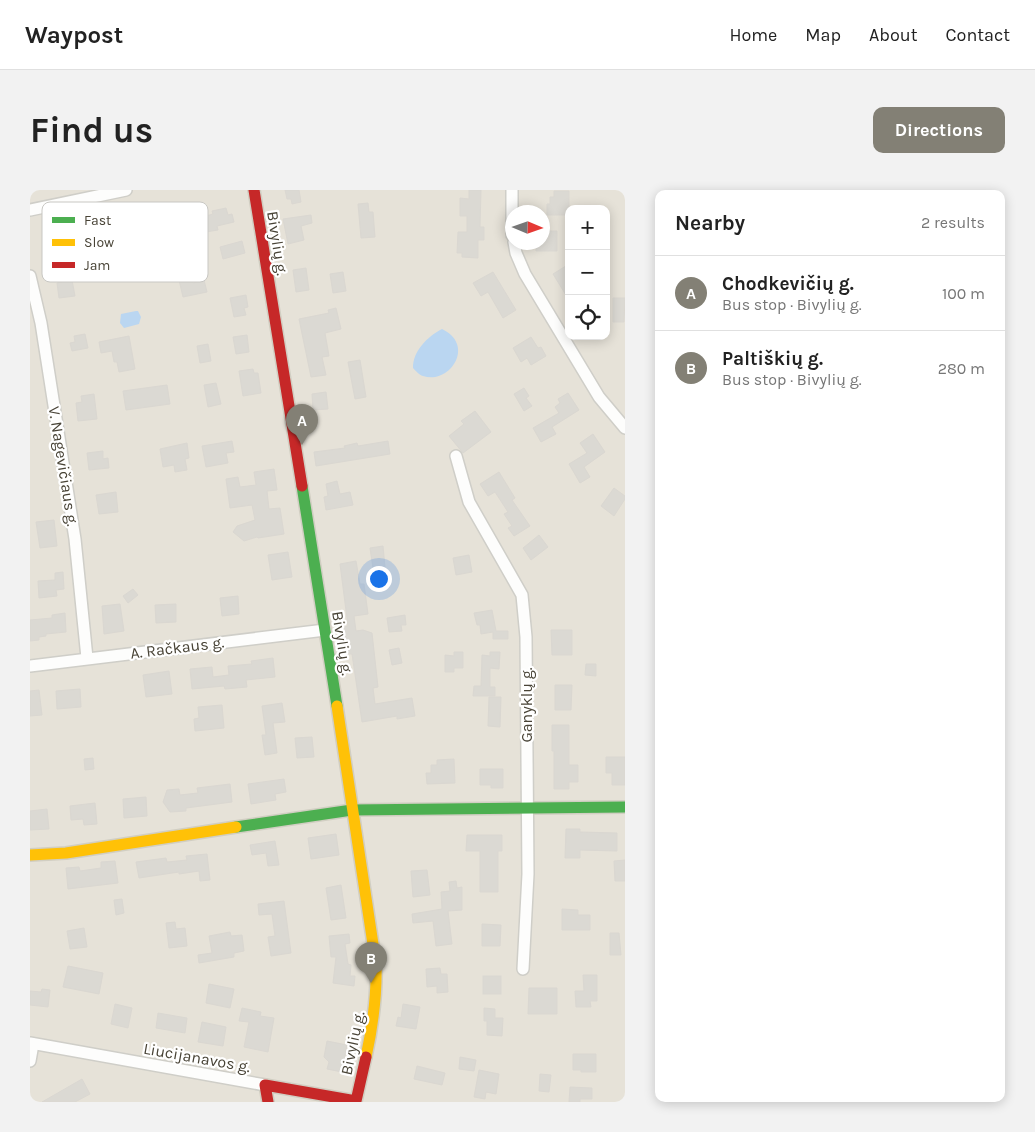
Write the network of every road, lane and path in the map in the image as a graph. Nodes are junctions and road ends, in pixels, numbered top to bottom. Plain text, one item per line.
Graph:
1 (126, 190) edge
2 (254, 190) edge
3 (512, 190) edge
4 (68, 202) edge
5 (512, 205) edge
6 (515, 250) edge
7 (30, 276) edge
8 (625, 428) edge
9 (456, 456) dead end
10 (325, 630) junction
11 (87, 658) junction
12 (30, 666) edge
13 (625, 806) edge
14 (526, 807) junction
15 (352, 810) junction
16 (30, 855) edge
17 (523, 969) dead end
18 (32, 1043) edge
19 (30, 1061) edge
20 (265, 1085) junction
21 (268, 1102) edge
22 (357, 1102) edge

1 - 4 street
2 - 10 street, Bivylių g.
3 - 5 street
6 - 8 street
7 - 11 street, V. Nagevičiaus g.
9 - 14 street, Ganyklų g.
10 - 11 street, A. Račkaus g.
10 - 15 street, Bivylių g.
11 - 12 street, A. Račkaus g.
13 - 14 street
14 - 15 street
14 - 17 street, Ganyklų g.
15 - 16 street
15 - 22 street, Bivylių g.
18 - 19 street
18 - 20 street, Liucijanavos g.
20 - 21 street
20 - 22 street, Liucijanavos g.

